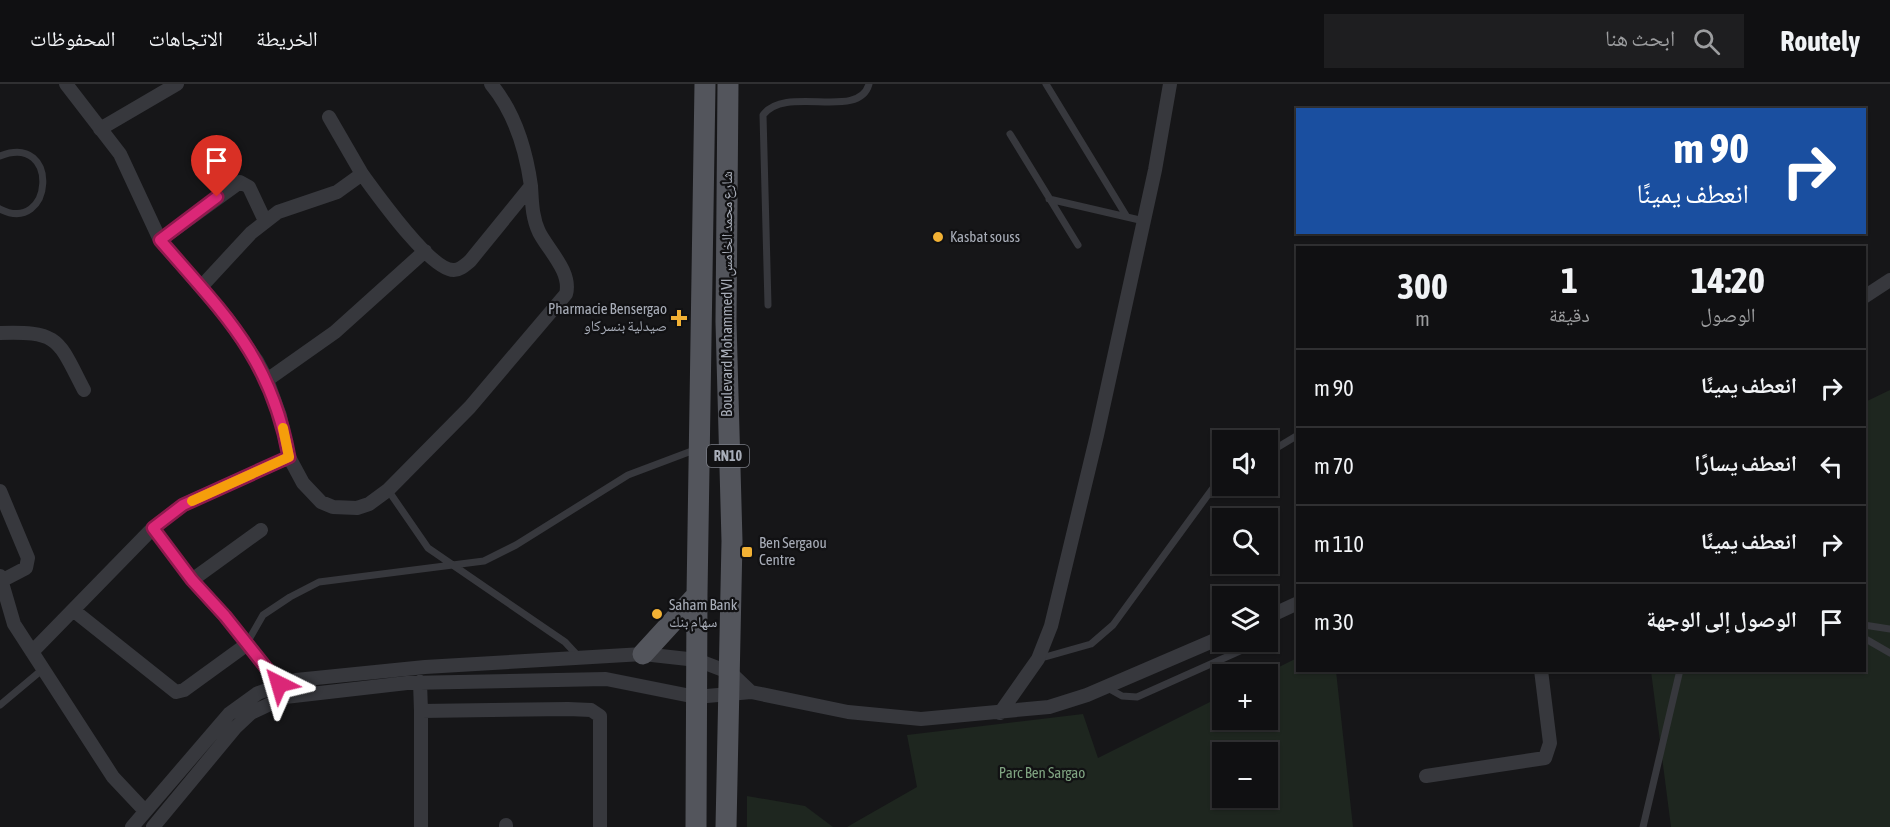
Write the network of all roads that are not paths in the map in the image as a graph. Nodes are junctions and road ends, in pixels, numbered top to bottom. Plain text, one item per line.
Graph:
1 (66, 84) edge
2 (177, 84) edge
3 (491, 84) edge
4 (705, 84) edge
5 (728, 84) edge
6 (868, 84) edge
7 (1046, 84) edge
8 (1170, 84) edge
9 (329, 117) dead end
10 (100, 129) junction
11 (1010, 134) dead end
12 (0, 156) edge
13 (362, 174) junction
14 (531, 186) junction
15 (1049, 199) junction
16 (0, 209) edge
17 (1127, 217) junction
18 (265, 221) junction
19 (1144, 221) junction
20 (160, 240) junction
21 (1078, 245) dead end
22 (425, 250) junction
23 (1890, 280) edge
24 (201, 287) junction
25 (1866, 296) edge
26 (768, 305) dead end
27 (0, 333) edge
28 (267, 380) junction
29 (84, 390) dead end
30 (1296, 436) edge
31 (1278, 447) edge
32 (699, 448) junction
33 (289, 457) junction
34 (1212, 489) edge
35 (388, 490) junction
36 (0, 491) edge
37 (153, 528) junction
38 (261, 530) dead end
39 (450, 565) junction
40 (1, 579) edge
41 (192, 580) junction
42 (697, 595) junction
43 (1296, 604) edge
44 (73, 610) junction
45 (1278, 612) edge
46 (1866, 625) edge
47 (1890, 628) edge
48 (1866, 639) edge
49 (1212, 641) edge
50 (246, 645) junction
51 (32, 652) junction
52 (1238, 652) edge
53 (1890, 653) edge
54 (643, 654) junction
55 (580, 658) junction
56 (1038, 659) junction
57 (697, 660) junction
58 (43, 669) junction
59 (1541, 672) edge
60 (1680, 672) edge
61 (420, 682) junction
62 (730, 683) junction
63 (279, 684) junction
64 (1106, 687) junction
65 (751, 692) junction
66 (696, 697) junction
67 (0, 705) edge
68 (421, 711) junction
69 (1000, 713) junction
70 (1426, 776) dead end
71 (145, 811) junction
72 (132, 827) edge
73 (153, 827) edge
74 (421, 827) edge
75 (600, 827) edge
76 (696, 827) edge
77 (726, 827) edge
78 (1643, 827) edge

1 - 10 street
2 - 10 street
3 - 14 street
4 - 32 main road, Boulevard Mohammed VI شارع محمد الخامس / RN10
5 - 62 main road, Boulevard Mohammed VI شارع محمد الخامس / RN10
6 - 26 lane
7 - 17 lane
8 - 19 street
9 - 13 street
10 - 20 street
11 - 15 lane
12 - 16 lane
13 - 18 street
13 - 22 street
14 - 22 street
14 - 35 street
15 - 17 lane
15 - 21 lane
17 - 19 lane
18 - 20 street
18 - 24 street
19 - 56 street
20 - 24 street
22 - 28 street
23 - 25 street
24 - 28 street
27 - 29 street
28 - 33 street
30 - 31 lane
32 - 39 lane
32 - 42 main road, Boulevard Mohammed VI شارع محمد الخامس / RN10
33 - 35 street
33 - 37 street
34 - 56 lane
35 - 39 lane
36 - 40 street
37 - 41 street
37 - 44 street
38 - 41 street
39 - 50 lane
39 - 55 lane
40 - 51 street
41 - 50 street
42 - 54 main road
42 - 57 main road, Boulevard Mohammed VI شارع محمد الخامس / RN10
43 - 45 street
44 - 50 street
44 - 51 street
46 - 47 lane
48 - 53 lane
49 - 64 street
50 - 63 street
51 - 58 street
52 - 64 lane
54 - 55 street
54 - 57 street
55 - 63 street
56 - 69 street
57 - 62 street
57 - 66 main road, Boulevard Mohammed VI شارع محمد الخامس / RN10
58 - 67 lane
58 - 71 street
59 - 70 street
60 - 78 lane
61 - 66 street
61 - 68 street
61 - 73 street
62 - 65 street
62 - 65 street
62 - 66 street
62 - 77 main road, Boulevard Mohammed VI شارع محمد الخامس / RN10
63 - 71 street
64 - 69 street
65 - 69 street
66 - 76 main road, Boulevard Mohammed VI شارع محمد الخامس / RN10
68 - 74 street
68 - 75 street
71 - 72 street

